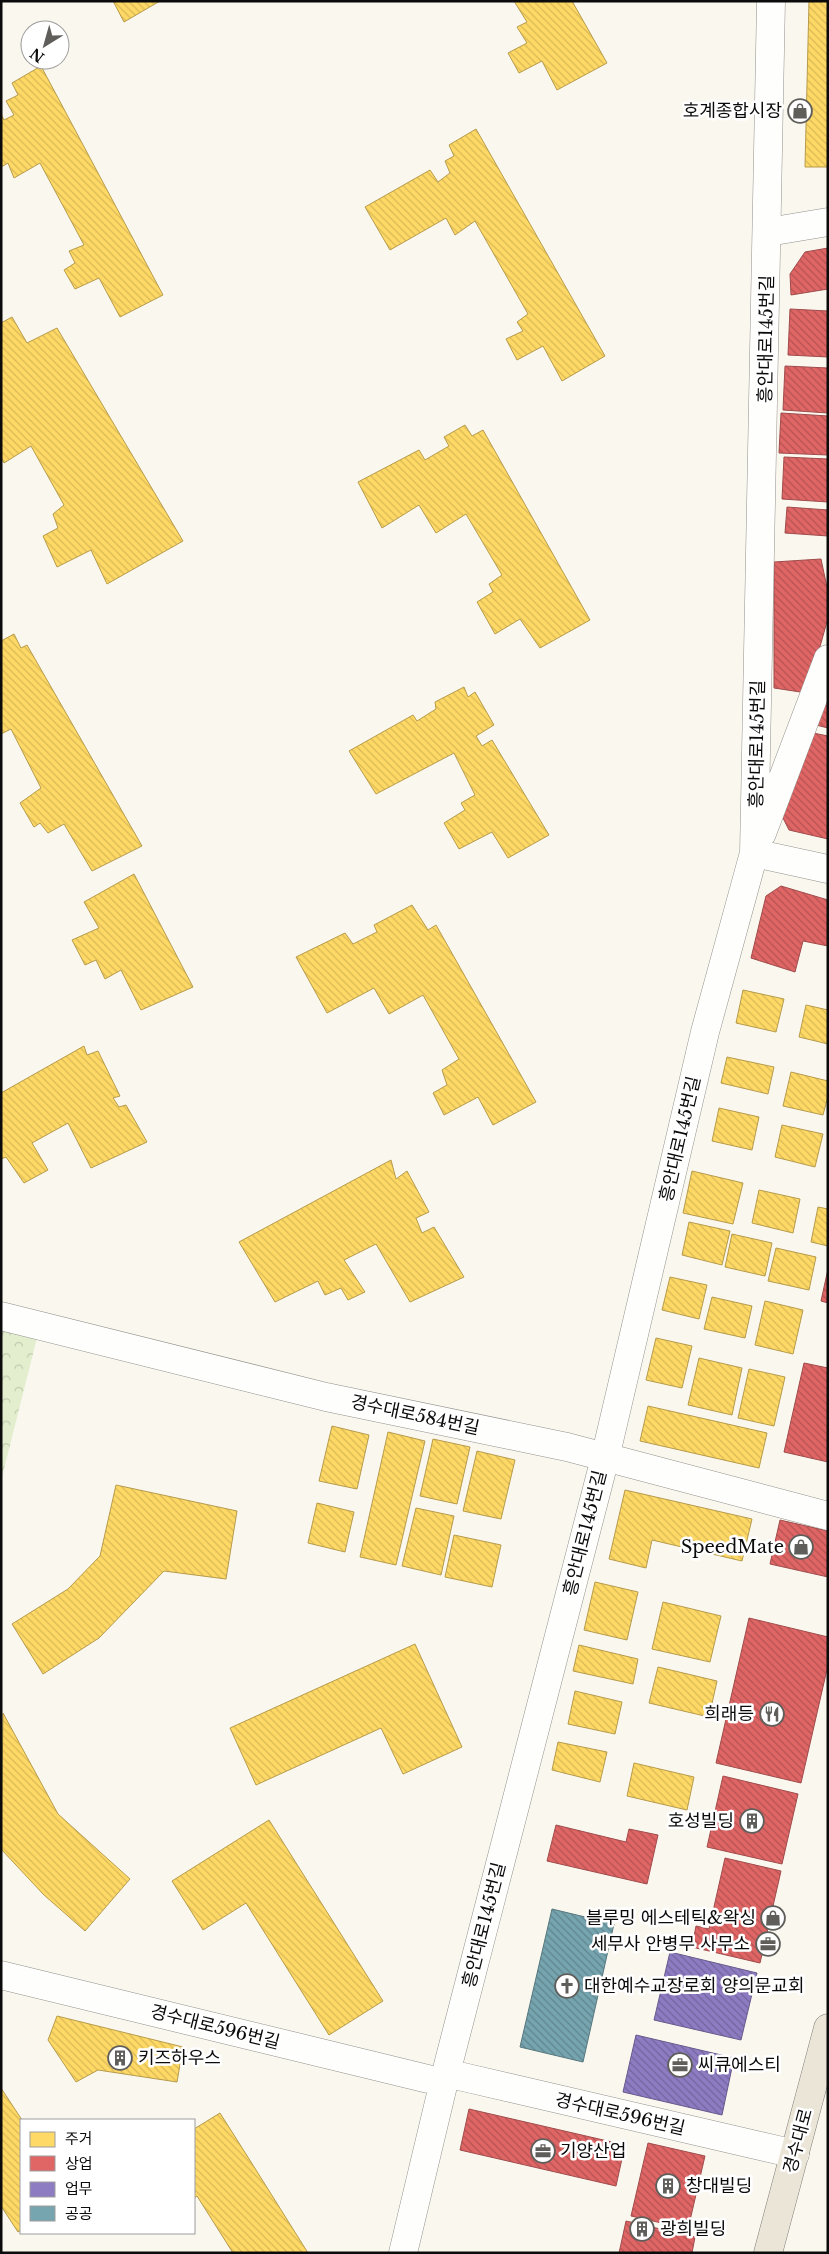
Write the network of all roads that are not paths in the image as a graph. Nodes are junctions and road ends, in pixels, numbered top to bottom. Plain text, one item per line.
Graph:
1 (771, 1) edge
2 (828, 222) edge
3 (768, 232) junction
4 (828, 659) edge
5 (754, 853) junction
6 (828, 869) edge
7 (1, 1316) edge
8 (604, 1458) junction
9 (828, 1516) edge
10 (1, 1975) edge
11 (828, 2028) edge
12 (437, 2076) junction
13 (795, 2154) junction
14 (402, 2253) edge
15 (768, 2253) edge

1 - 3 street, 흥안대로145번길
2 - 3 street
3 - 5 street, 흥안대로145번길
4 - 5 street
5 - 6 street
5 - 8 street, 흥안대로145번길
7 - 8 street, 경수대로584번길
8 - 9 street, 경수대로584번길
8 - 12 street, 흥안대로145번길
10 - 12 street, 경수대로596번길
11 - 13 main road, 경수대로
12 - 13 street, 경수대로596번길
12 - 14 street, 흥안대로145번길
13 - 15 main road, 경수대로

